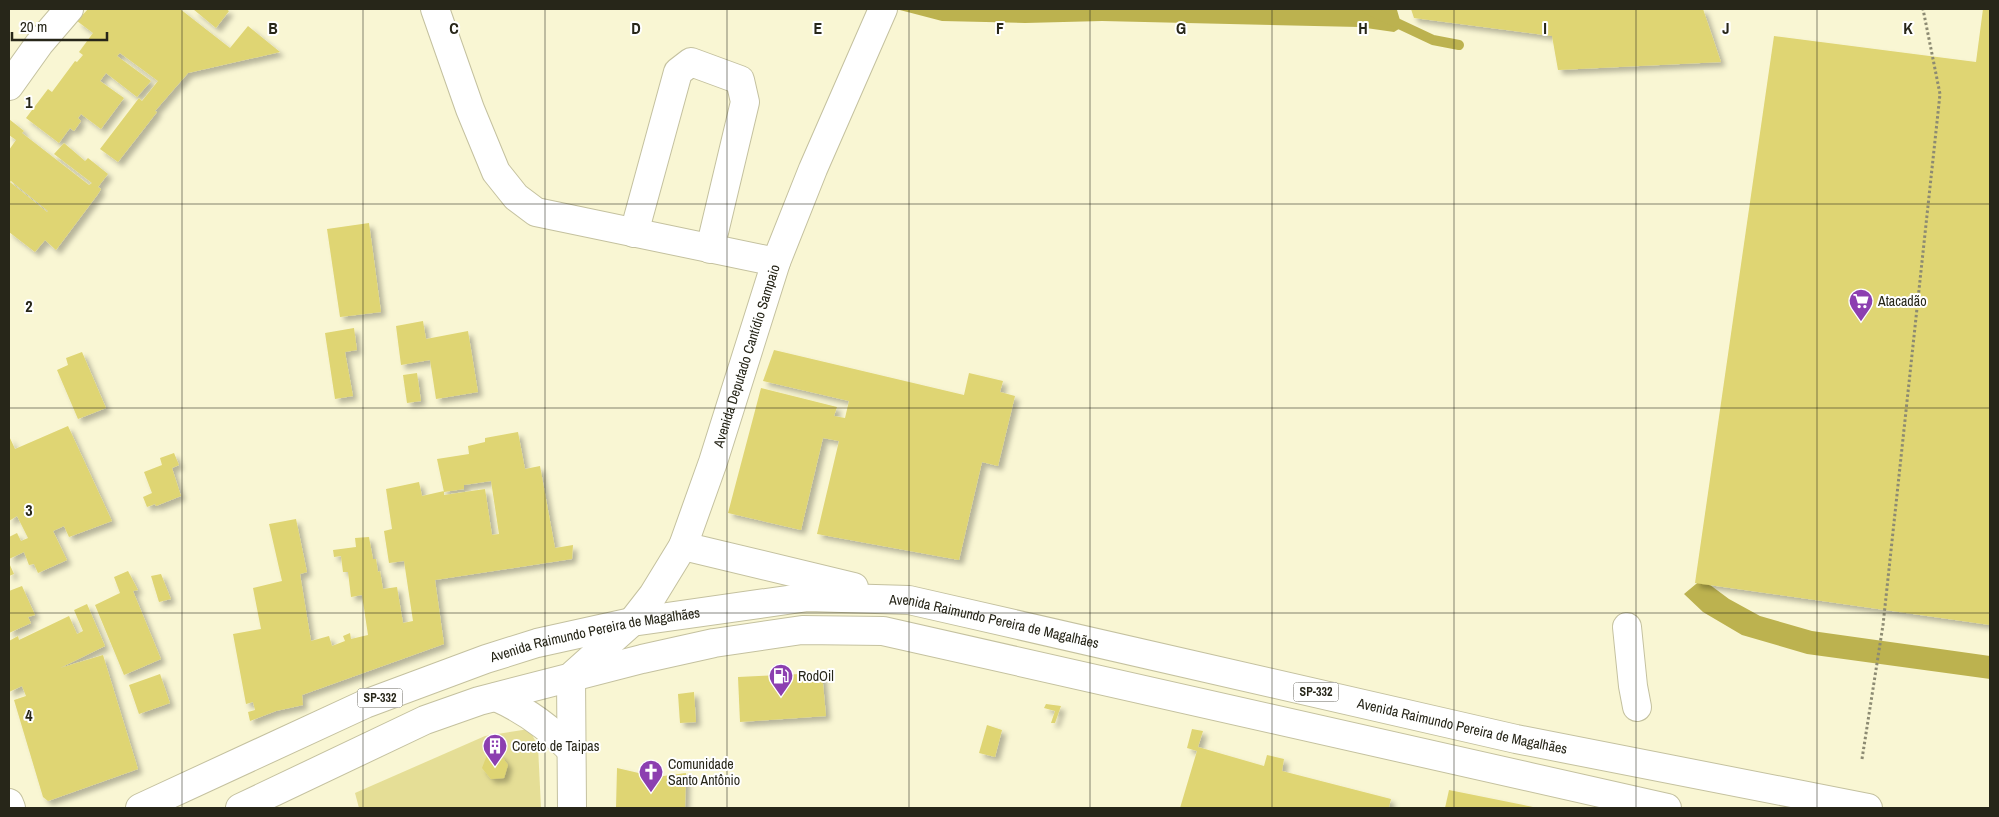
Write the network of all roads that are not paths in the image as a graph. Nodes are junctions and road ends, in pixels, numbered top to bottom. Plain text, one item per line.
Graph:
1 (69, 9) edge
2 (435, 9) edge
3 (879, 17) edge
4 (9, 86) edge
5 (634, 233) junction
6 (710, 249) junction
7 (776, 262) junction
8 (683, 546) junction
9 (909, 600) junction
10 (632, 622) junction
11 (1628, 627) dead end
12 (571, 677) junction
13 (496, 697) junction
14 (1638, 707) dead end
15 (571, 750) junction
16 (9, 803) edge
17 (147, 807) edge
18 (11, 808) edge
19 (240, 808) edge
20 (572, 808) edge
21 (1666, 808) edge
22 (1868, 808) edge

1 - 4 main road
2 - 5 main road
3 - 7 main road, Avenida Deputado Cantídio Sampaio
5 - 6 main road
5 - 6 main road
6 - 7 main road
7 - 8 main road, Avenida Deputado Cantídio Sampaio
8 - 9 main road
8 - 10 main road, Avenida Deputado Cantídio Sampaio
9 - 10 main road, Avenida Raimundo Pereira de Magalhães / SP-332
9 - 22 main road, Avenida Raimundo Pereira de Magalhães / SP-332
10 - 12 main road, Avenida Deputado Cantídio Sampaio
10 - 17 main road, Avenida Raimundo Pereira de Magalhães / SP-332
11 - 14 main road
12 - 13 main road
12 - 15 main road
12 - 21 main road
13 - 15 main road
13 - 19 main road
15 - 20 main road
16 - 18 main road

